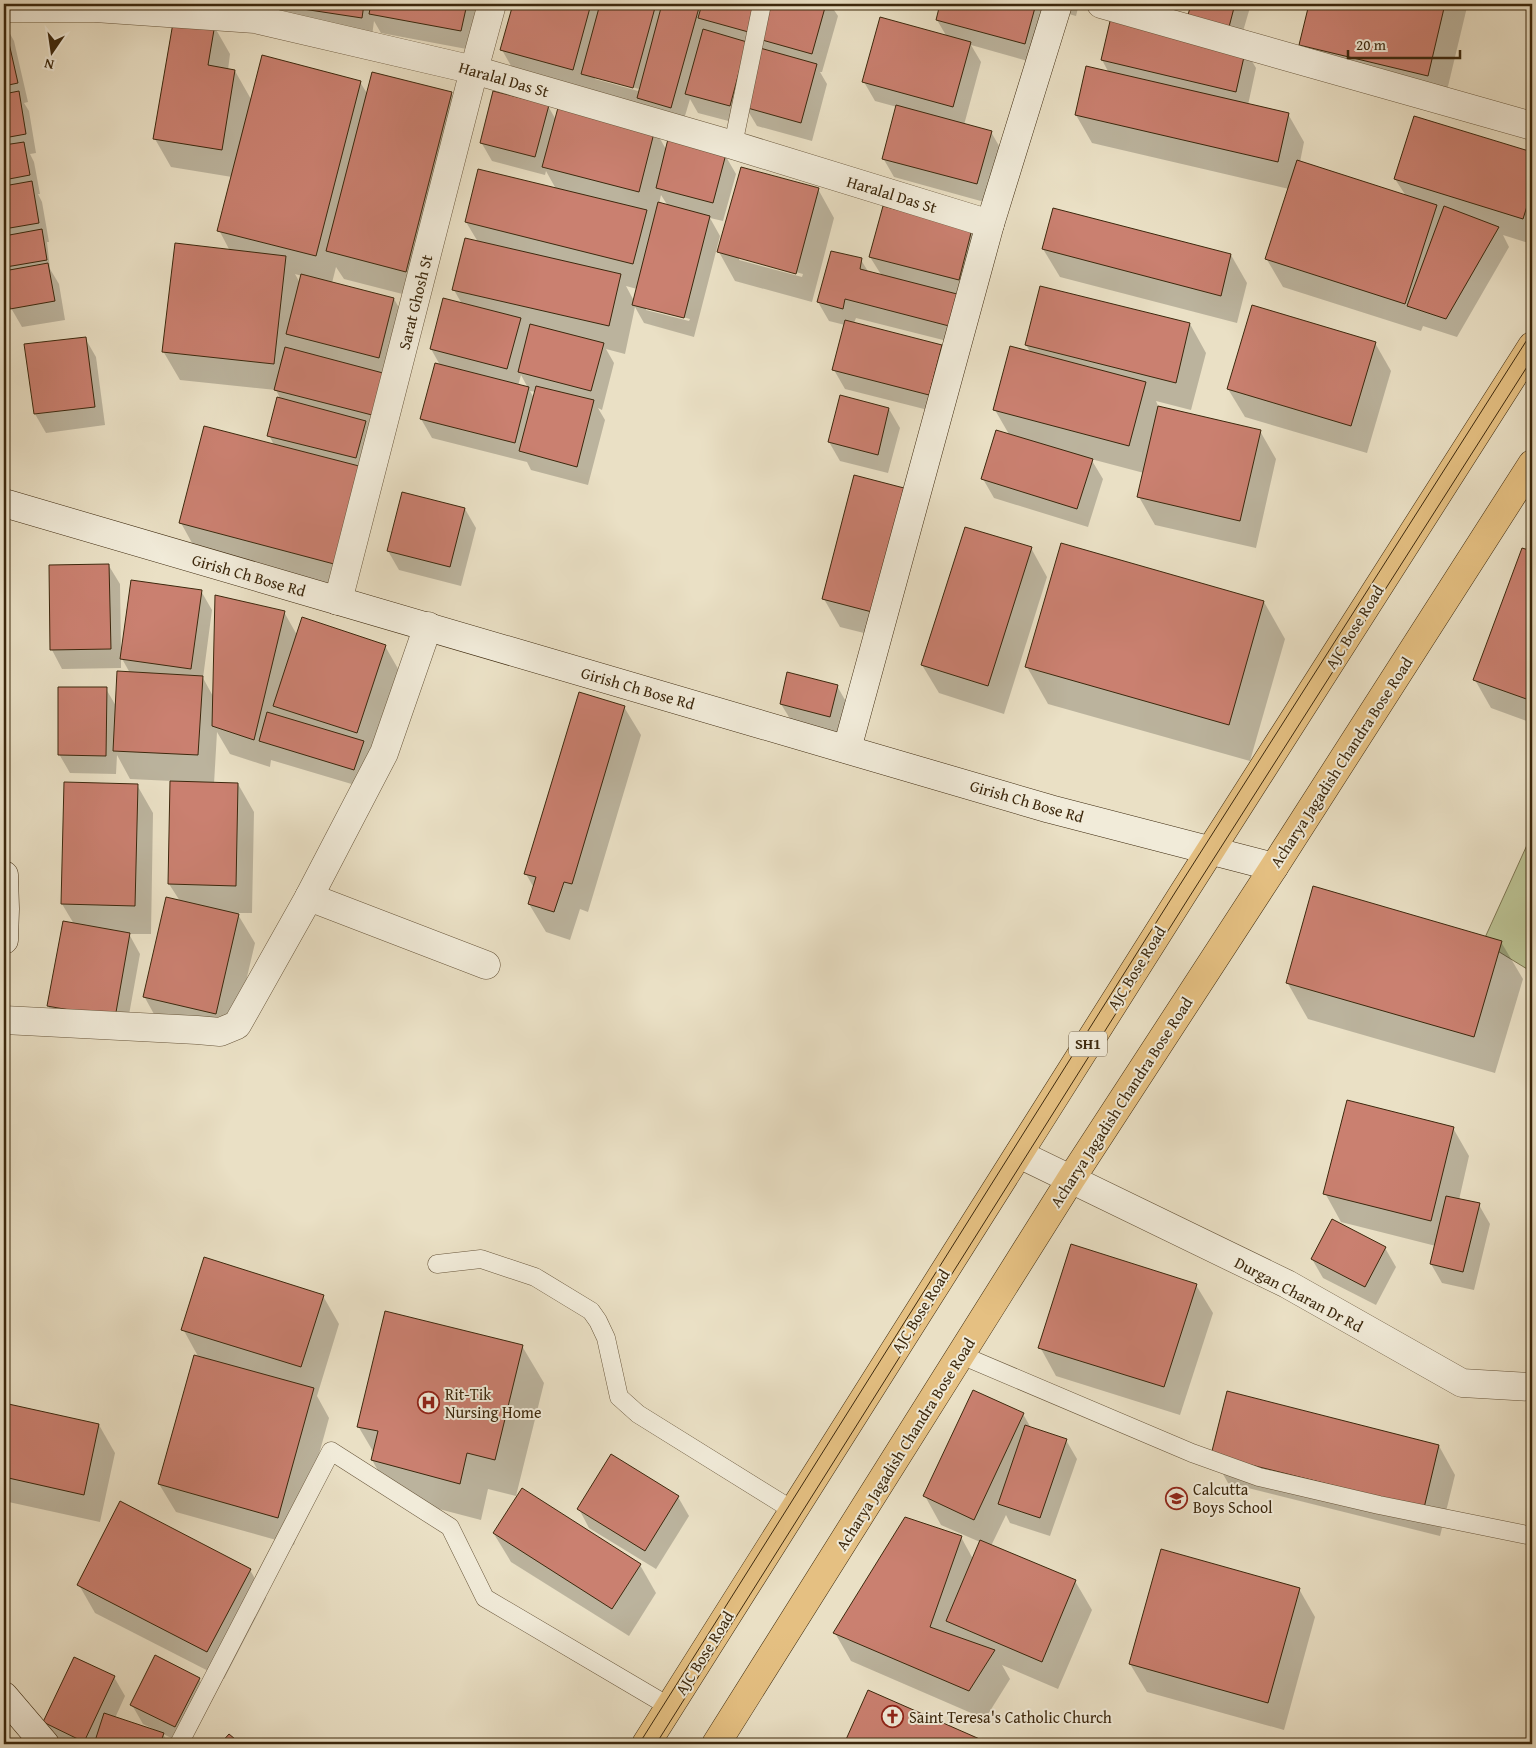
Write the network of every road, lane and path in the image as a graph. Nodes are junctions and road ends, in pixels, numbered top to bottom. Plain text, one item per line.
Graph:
1 (492, 4) edge
2 (762, 4) edge
3 (1058, 4) edge
4 (1101, 4) edge
5 (4, 8) edge
6 (255, 11) edge
7 (474, 70) junction
8 (1532, 126) edge
9 (733, 145) junction
10 (990, 224) junction
11 (1532, 346) edge
12 (1532, 464) edge
13 (4, 503) edge
14 (338, 600) junction
15 (428, 626) junction
16 (847, 749) junction
17 (1212, 850) junction
18 (1274, 867) junction
19 (4, 875) edge
20 (309, 897) junction
21 (4, 940) edge
22 (486, 964) dead end
23 (4, 1020) edge
24 (1019, 1154) junction
25 (1071, 1179) junction
26 (437, 1264) dead end
27 (960, 1355) junction
28 (1532, 1388) edge
29 (794, 1511) junction
30 (1532, 1536) edge
31 (4, 1696) edge
32 (670, 1707) junction
33 (45, 1744) edge
34 (178, 1744) edge
35 (646, 1744) edge
36 (716, 1744) edge

1 - 7 street, Sarat Ghosh St
2 - 9 lane
3 - 10 street
4 - 8 street
5 - 6 street, Haralal Das St
6 - 7 street, Haralal Das St
7 - 9 street, Haralal Das St
7 - 14 street, Sarat Ghosh St
9 - 10 street, Haralal Das St
10 - 16 street
11 - 17 main road, AJC Bose Road / SH1
12 - 18 main road, Acharya Jagadish Chandra Bose Road
13 - 14 street, Girish Ch Bose Rd
14 - 15 street, Girish Ch Bose Rd
15 - 16 street, Girish Ch Bose Rd
15 - 20 street
16 - 17 street, Girish Ch Bose Rd
17 - 18 street, Girish Ch Bose Rd
17 - 24 main road, AJC Bose Road / SH1
18 - 25 main road, Acharya Jagadish Chandra Bose Road
19 - 21 street
20 - 22 street
20 - 23 street
24 - 25 street, Durgan Charan Dr Rd
24 - 29 main road, AJC Bose Road / SH1
25 - 27 main road, Acharya Jagadish Chandra Bose Road
25 - 28 street, Durgan Charan Dr Rd
26 - 29 lane
27 - 30 lane
27 - 36 main road, Acharya Jagadish Chandra Bose Road
29 - 32 main road, AJC Bose Road / SH1
31 - 33 street
32 - 34 lane
32 - 35 main road, AJC Bose Road / SH1

